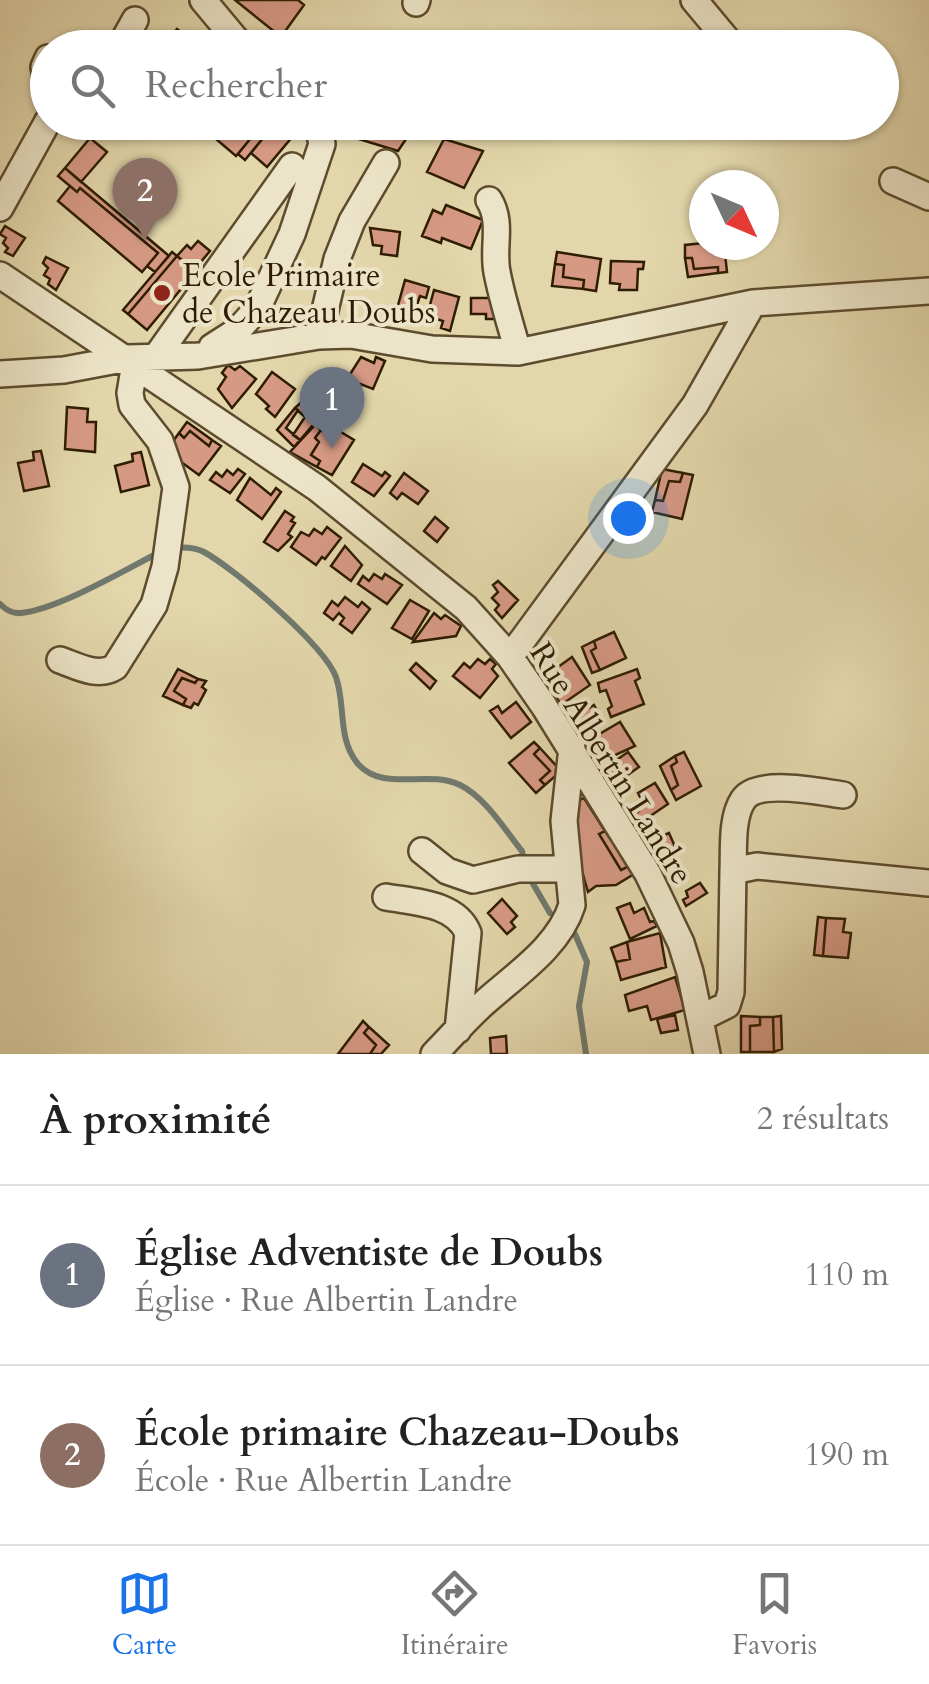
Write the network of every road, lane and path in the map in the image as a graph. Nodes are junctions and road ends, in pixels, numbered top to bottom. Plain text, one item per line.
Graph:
1 (203, 0) edge
2 (694, 0) edge
3 (135, 20) dead end
4 (129, 30) edge
5 (228, 30) edge
6 (719, 30) edge
7 (38, 140) edge
8 (321, 140) edge
9 (386, 163) dead end
10 (292, 166) dead end
11 (893, 182) dead end
12 (929, 196) edge
13 (489, 200) dead end
14 (0, 208) edge
15 (0, 274) edge
16 (929, 290) edge
17 (753, 303) junction
18 (319, 336) junction
19 (518, 352) junction
20 (198, 356) junction
21 (140, 360) junction
22 (0, 374) edge
23 (510, 657) junction
24 (60, 660) dead end
25 (572, 748) junction
26 (843, 795) dead end
27 (422, 850) dead end
28 (567, 868) junction
29 (733, 871) junction
30 (929, 883) edge
31 (386, 897) dead end
32 (701, 1018) junction
33 (458, 1030) junction
34 (434, 1054) edge
35 (707, 1054) edge

1 - 5 street
2 - 6 street
3 - 4 street
7 - 14 street
8 - 20 street
9 - 18 street
10 - 21 street
11 - 12 street
13 - 19 street
15 - 21 street, Rue Albertin Landre
16 - 17 street
17 - 19 street
17 - 23 street
18 - 19 street
18 - 20 street
20 - 21 street
21 - 22 street
21 - 23 street, Rue Albertin Landre
21 - 24 street
23 - 25 street, Rue Albertin Landre
25 - 28 street
25 - 32 street, Rue Albertin Landre
26 - 29 street
27 - 28 street
28 - 33 street
29 - 30 street
29 - 32 street
31 - 33 street
32 - 35 street, Rue Albertin Landre
33 - 34 street

